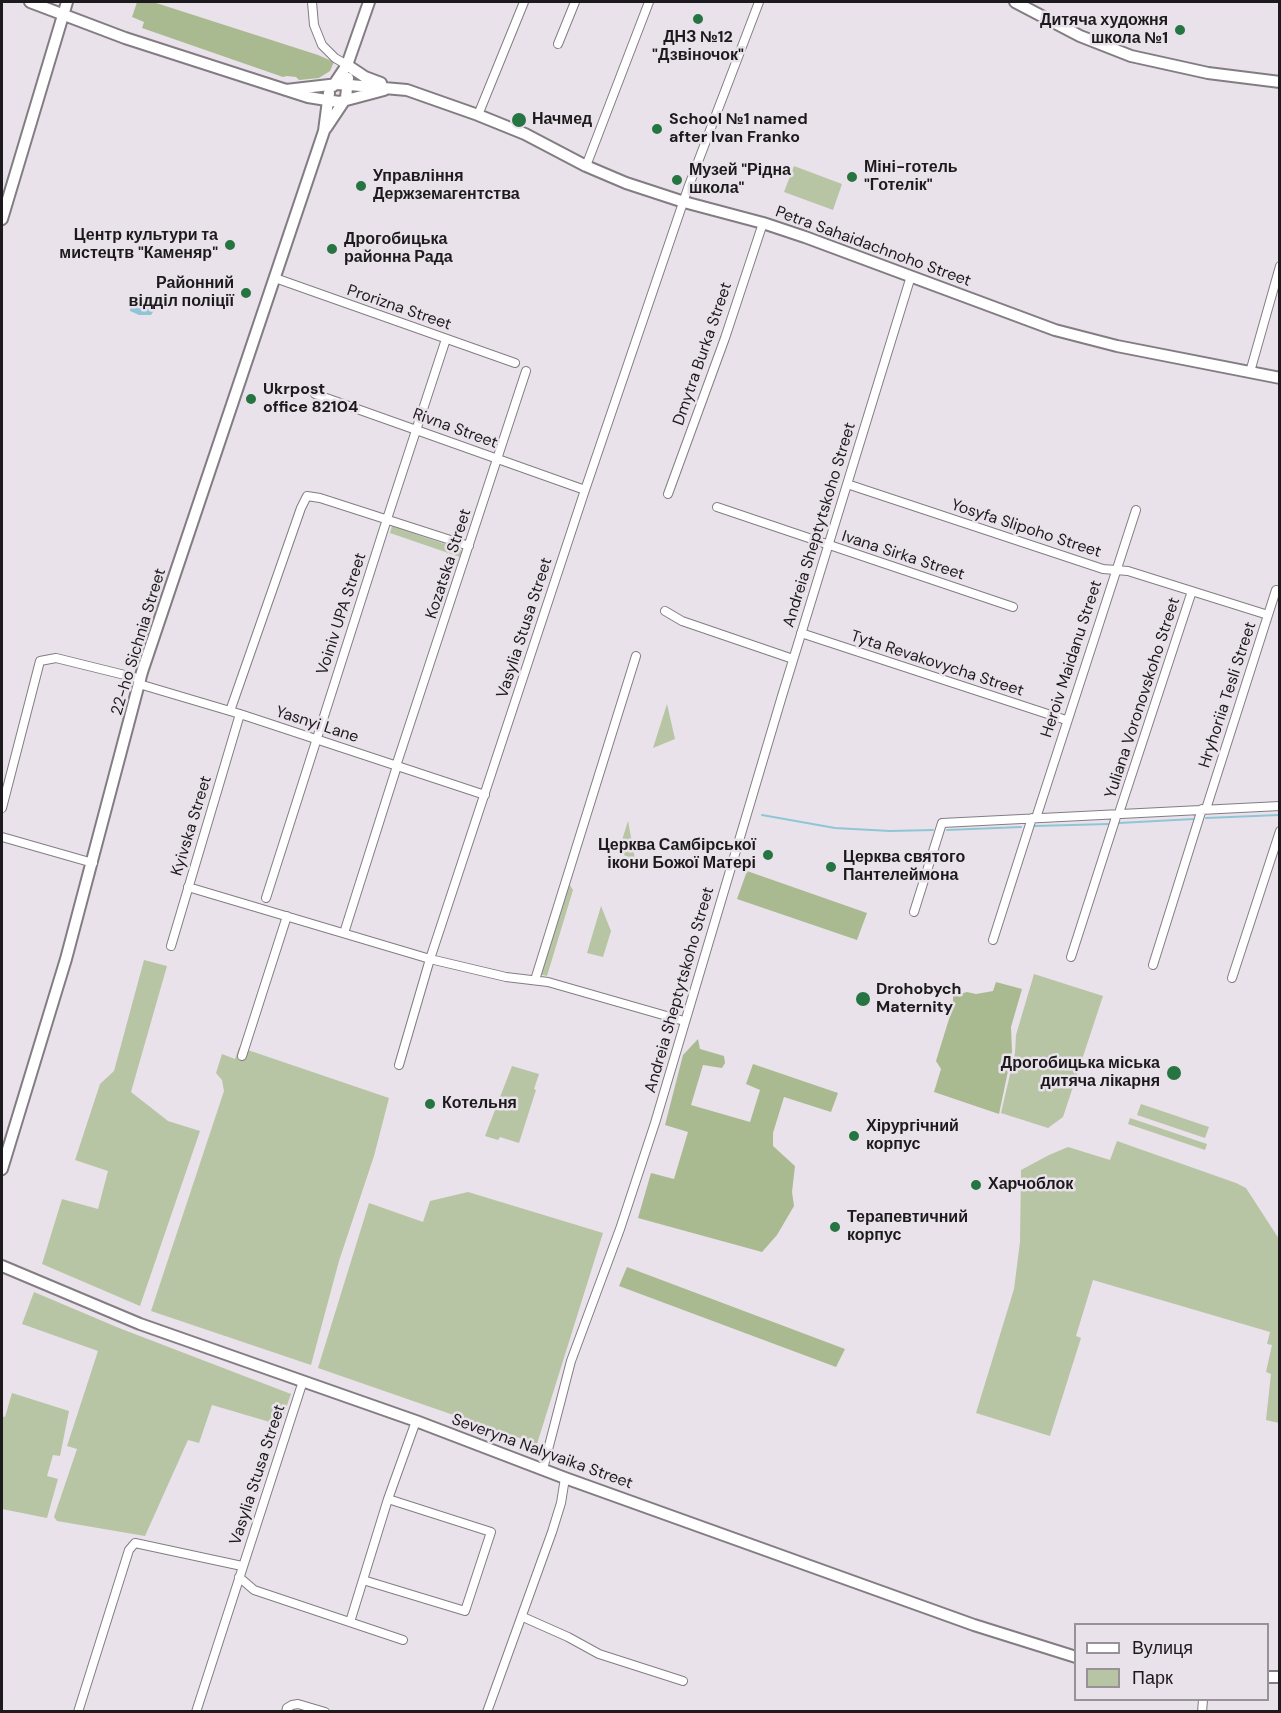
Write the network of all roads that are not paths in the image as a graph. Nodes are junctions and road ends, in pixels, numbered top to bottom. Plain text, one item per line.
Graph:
1 (30, 2) edge
2 (67, 2) edge
3 (312, 2) edge
4 (369, 2) edge
5 (524, 2) edge
6 (575, 2) edge
7 (649, 2) edge
8 (759, 2) edge
9 (1015, 2) edge
10 (64, 15) junction
11 (558, 44) dead end
12 (347, 65) junction
13 (1280, 82) edge
14 (395, 88) junction
15 (286, 90) junction
16 (340, 94) junction
17 (308, 97) junction
18 (478, 115) junction
19 (324, 130) junction
20 (586, 166) junction
21 (684, 202) junction
22 (2, 219) edge
23 (763, 223) junction
24 (1280, 266) edge
25 (911, 276) junction
26 (275, 278) junction
27 (446, 339) junction
28 (515, 363) dead end
29 (526, 370) dead end
30 (1250, 372) junction
31 (1280, 378) edge
32 (315, 394) dead end
33 (416, 429) junction
34 (497, 459) junction
35 (847, 484) junction
36 (585, 490) junction
37 (668, 494) dead end
38 (717, 507) dead end
39 (1136, 510) dead end
40 (387, 519) junction
41 (829, 545) junction
42 (469, 546) junction
43 (1116, 570) junction
44 (1278, 590) edge
45 (1192, 591) junction
46 (1013, 607) dead end
47 (665, 611) dead end
48 (1268, 615) junction
49 (801, 633) junction
50 (636, 656) dead end
51 (793, 659) junction
52 (140, 681) junction
53 (230, 711) junction
54 (240, 714) junction
55 (1066, 720) junction
56 (316, 739) junction
57 (397, 766) junction
58 (485, 795) junction
59 (1280, 806) edge
60 (2, 808) edge
61 (1204, 809) junction
62 (1118, 814) junction
63 (1034, 818) junction
64 (1280, 831) edge
65 (2, 837) edge
66 (93, 863) junction
67 (188, 887) junction
68 (266, 898) dead end
69 (914, 912) dead end
70 (287, 916) junction
71 (344, 933) junction
72 (993, 940) dead end
73 (171, 946) dead end
74 (1071, 957) dead end
75 (430, 959) junction
76 (1153, 965) dead end
77 (1232, 978) dead end
78 (535, 980) junction
79 (684, 1022) junction
80 (242, 1056) dead end
81 (399, 1065) dead end
82 (2, 1169) edge
83 (2, 1266) edge
84 (303, 1381) junction
85 (416, 1421) junction
86 (543, 1469) junction
87 (565, 1478) junction
88 (388, 1499) junction
89 (242, 1566) junction
90 (239, 1577) junction
91 (363, 1580) junction
92 (523, 1617) junction
93 (350, 1622) junction
94 (403, 1640) dead end
95 (1074, 1656) edge
96 (683, 1681) dead end
97 (78, 1712) edge
98 (196, 1712) edge
99 (286, 1712) edge
100 (324, 1712) edge
101 (488, 1712) edge

1 - 10 street
2 - 10 street
3 - 12 street
4 - 12 street
5 - 18 street
6 - 11 street
7 - 20 street
8 - 21 street, Vasylia Stusa Street
9 - 13 street
10 - 15 street
10 - 22 street
12 - 14 street
12 - 16 street
14 - 16 street
14 - 16 street
14 - 18 street, Petra Sahaidachnoho Street
15 - 16 street
15 - 17 street
16 - 17 street
16 - 19 street
16 - 19 street
17 - 19 street
18 - 20 street, Petra Sahaidachnoho Street
19 - 26 street, 22-ho Sichnia Street
20 - 21 street, Petra Sahaidachnoho Street
21 - 23 street, Petra Sahaidachnoho Street
21 - 36 street, Vasylia Stusa Street
23 - 25 street, Petra Sahaidachnoho Street
23 - 37 street, Dmytra Burka Street
24 - 30 street
25 - 30 street, Petra Sahaidachnoho Street
25 - 35 street, Andreia Sheptytskoho Street
26 - 27 street, Prorizna Street
26 - 52 street, 22-ho Sichnia Street
27 - 28 street, Prorizna Street
27 - 33 street, Voiniv UPA Street
29 - 34 street, Kozatska Street
30 - 31 street, Petra Sahaidachnoho Street
32 - 33 street, Rivna Street
33 - 34 street, Rivna Street
33 - 40 street, Voiniv UPA Street
34 - 36 street, Rivna Street
34 - 42 street, Kozatska Street
35 - 41 street, Andreia Sheptytskoho Street
35 - 43 street, Yosyfa Slipoho Street
36 - 58 street, Vasylia Stusa Street
38 - 41 street, Ivana Sirka Street
39 - 43 street, Heroiv Maidanu Street
40 - 42 street
40 - 53 street
40 - 56 street, Voiniv UPA Street
41 - 46 street, Ivana Sirka Street
41 - 49 street, Andreia Sheptytskoho Street
42 - 57 street, Kozatska Street
43 - 45 street, Yosyfa Slipoho Street
43 - 55 street, Heroiv Maidanu Street
44 - 48 street, Hryhoriia Tesli Street
45 - 48 street, Yosyfa Slipoho Street
45 - 62 street, Yuliana Voronovskoho Street
47 - 51 street
48 - 61 street, Hryhoriia Tesli Street
49 - 51 street, Andreia Sheptytskoho Street
49 - 55 street, Tyta Revakovycha Street
50 - 78 street
51 - 79 street, Andreia Sheptytskoho Street
52 - 53 street, Yasnyi Lane
52 - 60 street, Yasnyi Lane
52 - 66 street, 22-ho Sichnia Street
53 - 54 street, Yasnyi Lane
54 - 56 street, Yasnyi Lane
54 - 67 street, Kyivska Street
55 - 63 street, Heroiv Maidanu Street
56 - 57 street, Yasnyi Lane
56 - 68 street, Voiniv UPA Street
57 - 58 street, Yasnyi Lane
57 - 71 street, Kozatska Street
58 - 75 street, Vasylia Stusa Street
59 - 61 street
61 - 62 street
61 - 76 street, Hryhoriia Tesli Street
62 - 63 street
62 - 74 street, Yuliana Voronovskoho Street
63 - 69 street
63 - 72 street, Heroiv Maidanu Street
64 - 77 street
65 - 66 street
66 - 82 street, 22-ho Sichnia Street
67 - 70 street
67 - 73 street, Kyivska Street
70 - 71 street
70 - 80 street
71 - 75 street
75 - 78 street
75 - 81 street, Vasylia Stusa Street
78 - 79 street
79 - 86 street, Andreia Sheptytskoho Street
83 - 84 street, Severyna Nalyvaika Street
84 - 85 street, Severyna Nalyvaika Street
84 - 89 street, Vasylia Stusa Street
85 - 86 street, Severyna Nalyvaika Street
85 - 88 street
86 - 87 street, Severyna Nalyvaika Street
87 - 92 street
87 - 95 street, Severyna Nalyvaika Street
88 - 91 street
88 - 91 street
89 - 90 street, Vasylia Stusa Street
89 - 97 street
90 - 93 street
90 - 98 street, Vasylia Stusa Street
91 - 93 street
92 - 96 street
92 - 101 street
93 - 94 street
99 - 100 street

